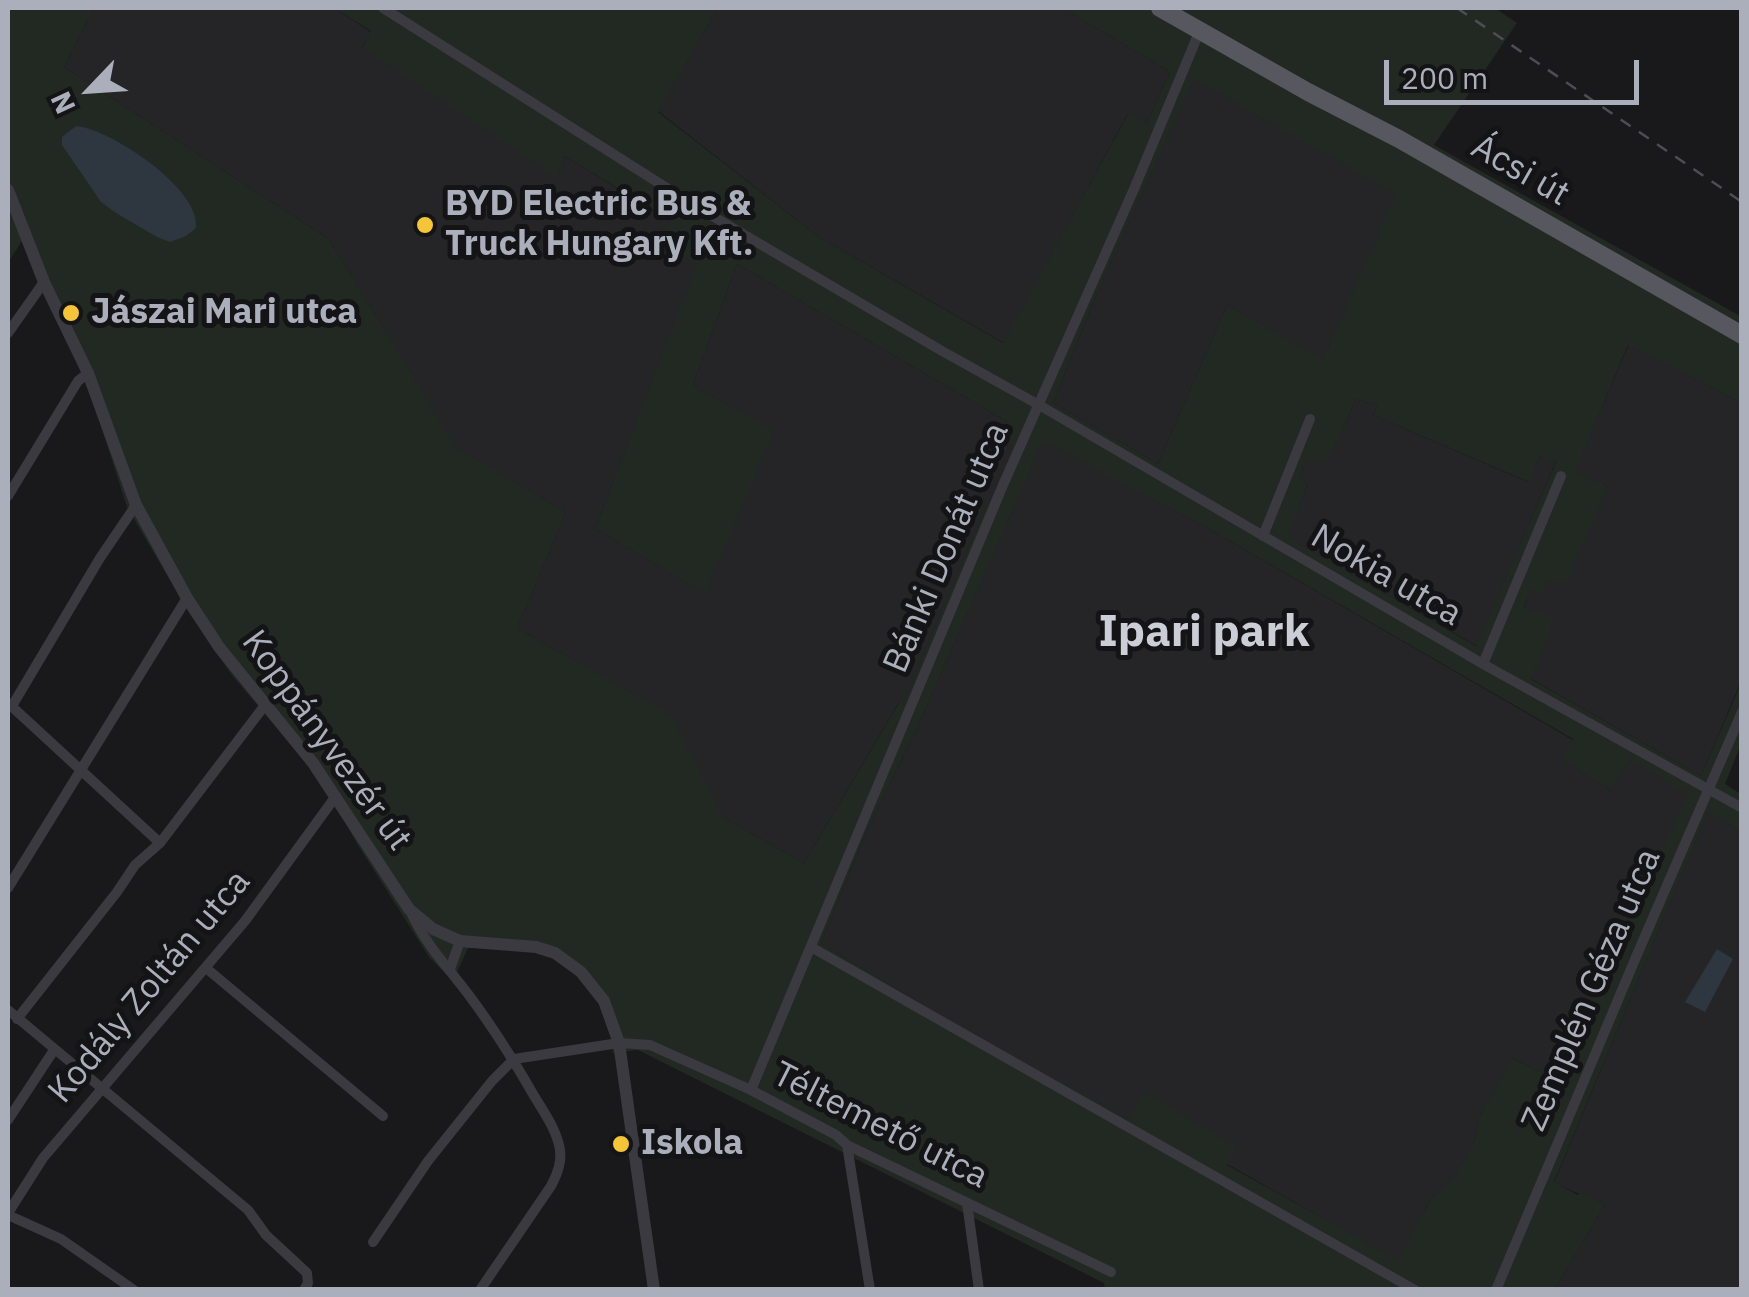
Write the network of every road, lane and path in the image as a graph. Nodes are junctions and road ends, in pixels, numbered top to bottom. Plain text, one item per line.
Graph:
1 (384, 8) edge
2 (1160, 8) edge
3 (1200, 30) junction
4 (8, 190) edge
5 (44, 282) junction
6 (8, 334) edge
7 (1742, 334) edge
8 (88, 373) junction
9 (1039, 405) junction
10 (1310, 419) dead end
11 (1561, 476) dead end
12 (8, 496) edge
13 (136, 504) junction
14 (1263, 536) junction
15 (186, 598) junction
16 (1483, 664) junction
17 (10, 704) edge
18 (265, 705) junction
19 (1742, 712) edge
20 (80, 770) junction
21 (1708, 788) junction
22 (336, 796) junction
23 (1742, 808) edge
24 (160, 843) junction
25 (8, 888) edge
26 (409, 909) junction
27 (460, 941) junction
28 (811, 946) junction
29 (206, 968) junction
30 (450, 969) junction
31 (8, 1010) edge
32 (17, 1019) junction
33 (619, 1043) junction
34 (54, 1050) junction
35 (514, 1059) junction
36 (102, 1089) junction
37 (750, 1090) junction
38 (383, 1116) dead end
39 (8, 1120) edge
40 (847, 1145) junction
41 (968, 1203) junction
42 (8, 1214) edge
43 (373, 1242) dead end
44 (1111, 1272) dead end
45 (650, 1288) edge
46 (134, 1290) edge
47 (304, 1290) edge
48 (480, 1290) edge
49 (870, 1290) edge
50 (979, 1290) edge
51 (1415, 1290) edge
52 (1496, 1290) edge

1 - 9 street, Nokia utca
2 - 3 main road, Ácsi út
3 - 7 main road, Ácsi út
3 - 9 street, Bánki Donát utca
4 - 5 street, Koppányvezér út
5 - 6 street
5 - 8 street, Koppányvezér út
8 - 12 street
8 - 13 street, Koppányvezér út
9 - 14 street, Nokia utca
9 - 28 street, Bánki Donát utca
10 - 14 street
11 - 16 street
13 - 15 street, Koppányvezér út
13 - 17 street
14 - 16 street, Nokia utca
15 - 18 street, Koppányvezér út
15 - 20 street
16 - 21 street, Nokia utca
17 - 20 street
18 - 22 street, Koppányvezér út
18 - 24 street
19 - 21 street, Zemplén Géza utca
20 - 24 street
20 - 25 street
21 - 23 street, Nokia utca
21 - 52 street, Zemplén Géza utca
22 - 26 street, Koppányvezér út
22 - 29 street, Kodály Zoltán utca
24 - 32 street
26 - 27 street, Koppányvezér út
26 - 30 street
27 - 30 street
27 - 33 street, Koppányvezér út
28 - 37 street, Bánki Donát utca
28 - 51 street
29 - 36 street, Kodály Zoltán utca
29 - 38 street
30 - 35 street
31 - 32 street
32 - 34 street
33 - 35 street, Téltemető utca
33 - 37 street, Téltemető utca
33 - 45 street, Koppányvezér út
34 - 36 street
34 - 39 street
35 - 43 street
35 - 48 street
36 - 42 street, Kodály Zoltán utca
36 - 47 street
37 - 40 street, Téltemető utca
40 - 41 street, Téltemető utca
40 - 49 street
41 - 44 street, Téltemető utca
41 - 50 street
42 - 46 street

